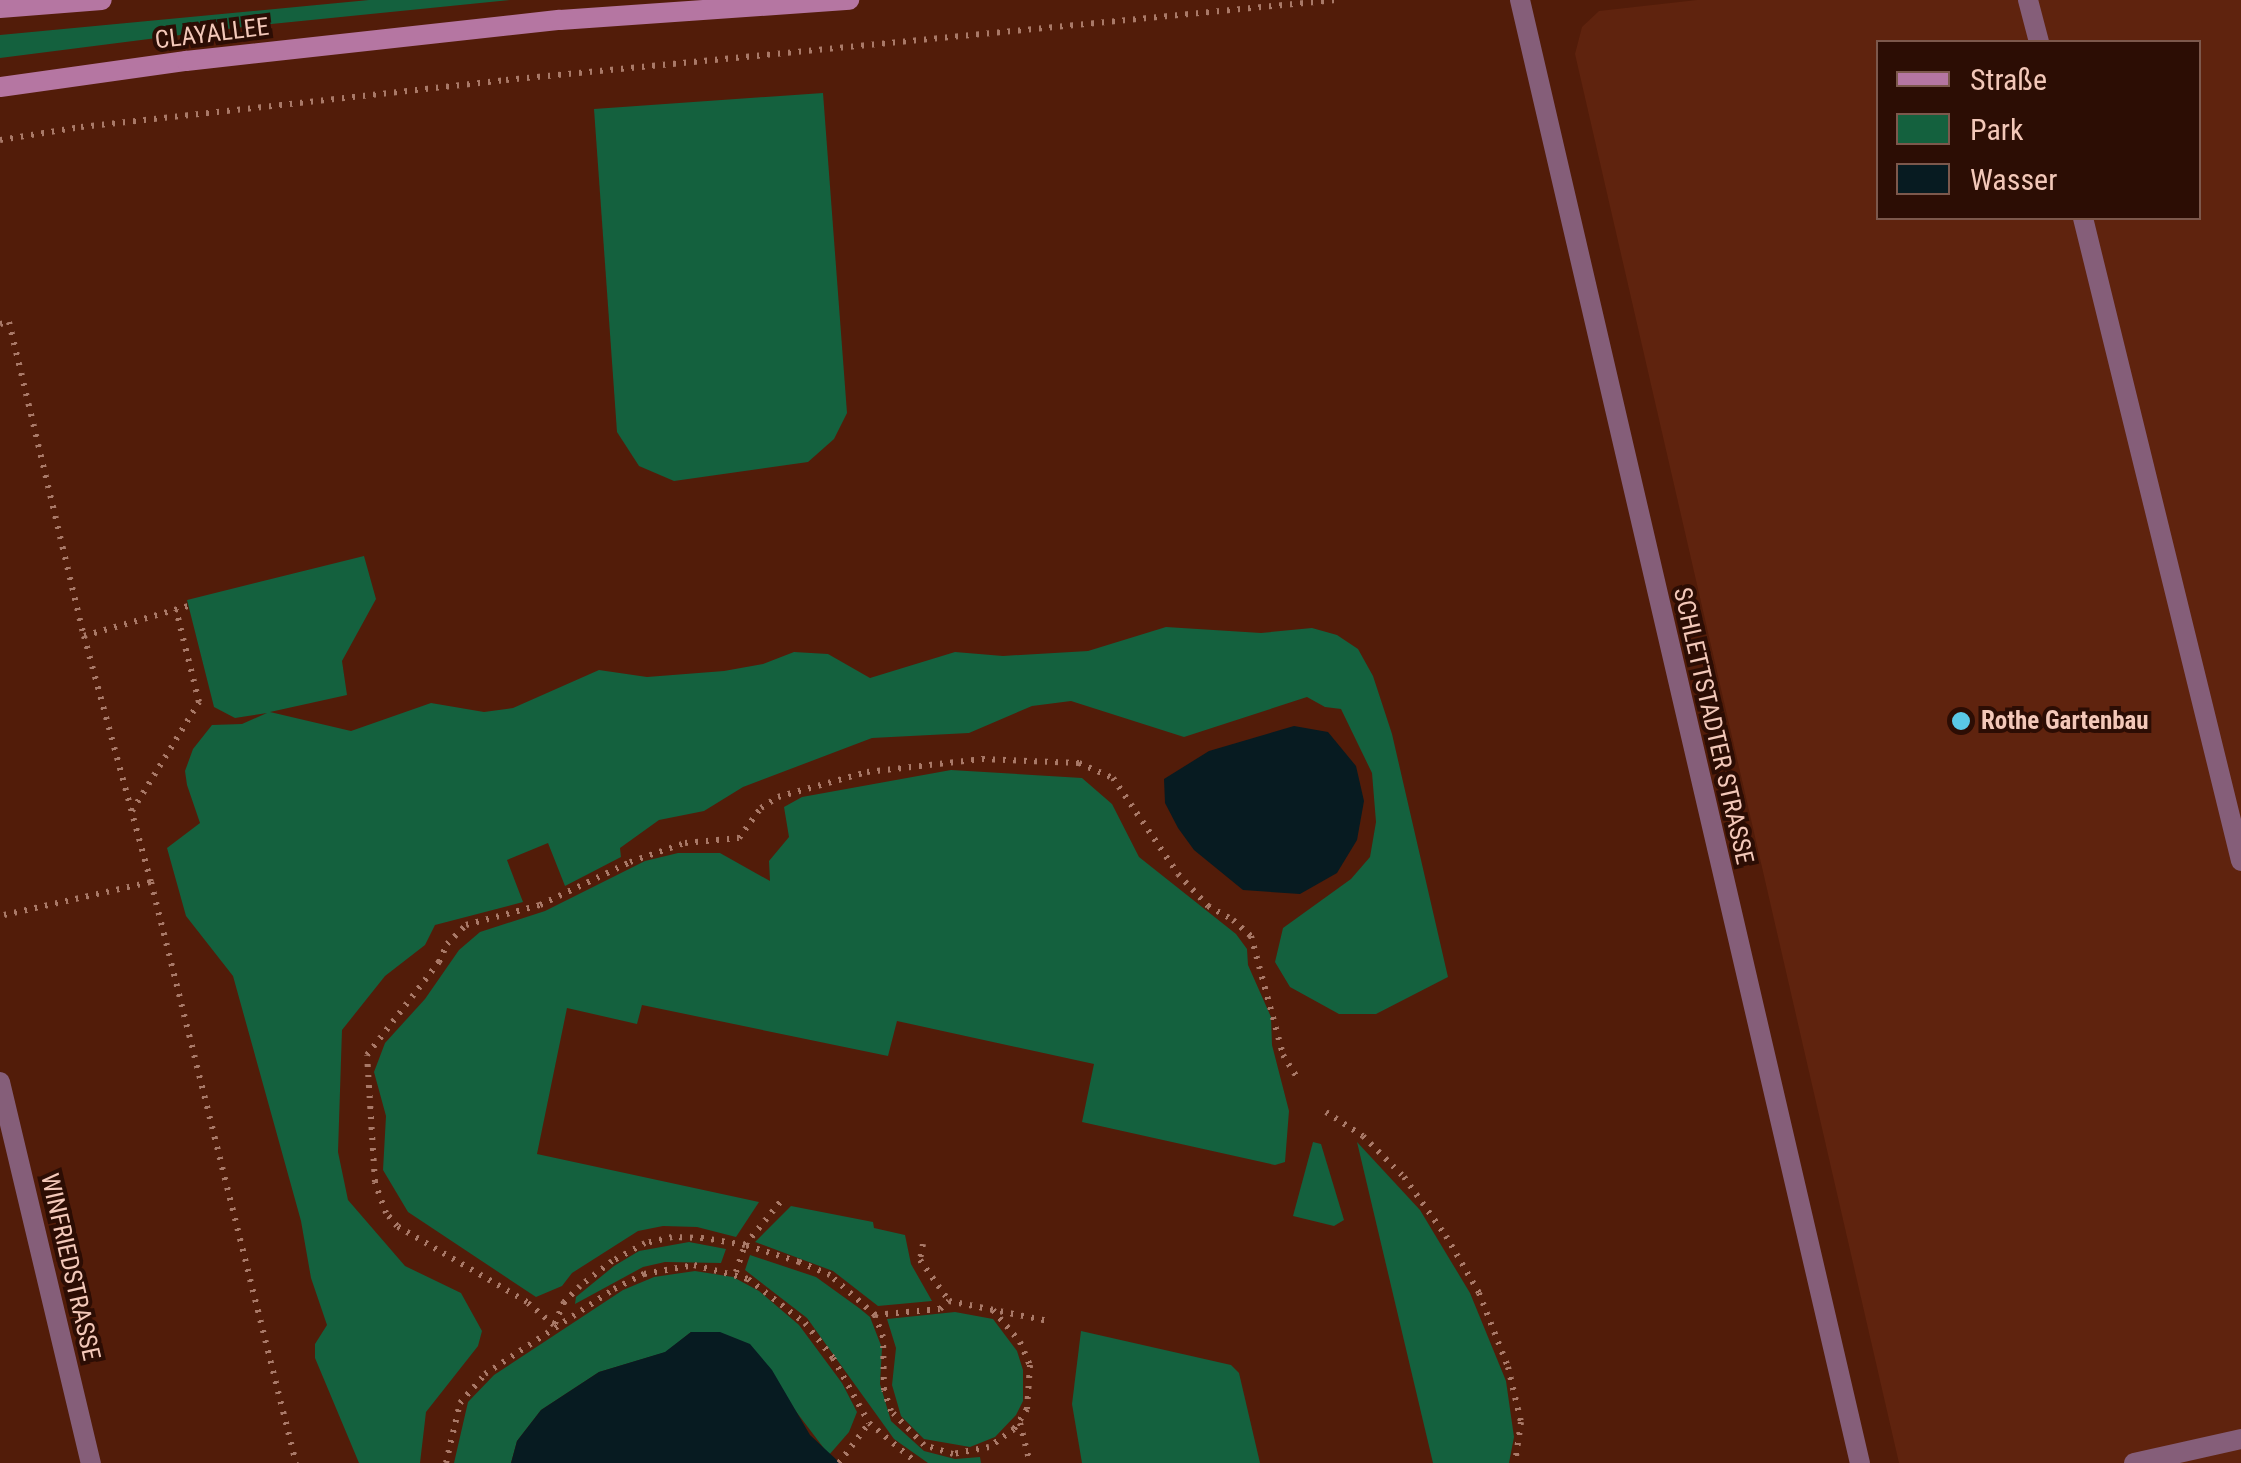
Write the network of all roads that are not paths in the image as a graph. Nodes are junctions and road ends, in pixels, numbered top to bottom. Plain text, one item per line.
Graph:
1 (102, 0) edge
2 (848, 0) edge
3 (1520, 0) edge
4 (2028, 0) edge
5 (0, 8) edge
6 (2038, 40) edge
7 (0, 88) edge
8 (2083, 220) edge
9 (2241, 861) edge
10 (0, 1082) edge
11 (2241, 1440) edge
12 (91, 1463) edge
13 (1860, 1463) edge
14 (2134, 1463) edge

1 - 5 main road
2 - 7 main road, CLAYALLEE
3 - 13 street, SCHLETTSTADTER STRASSE
4 - 6 street
8 - 9 street
10 - 12 street, WINFRIEDSTRASSE
11 - 14 street

